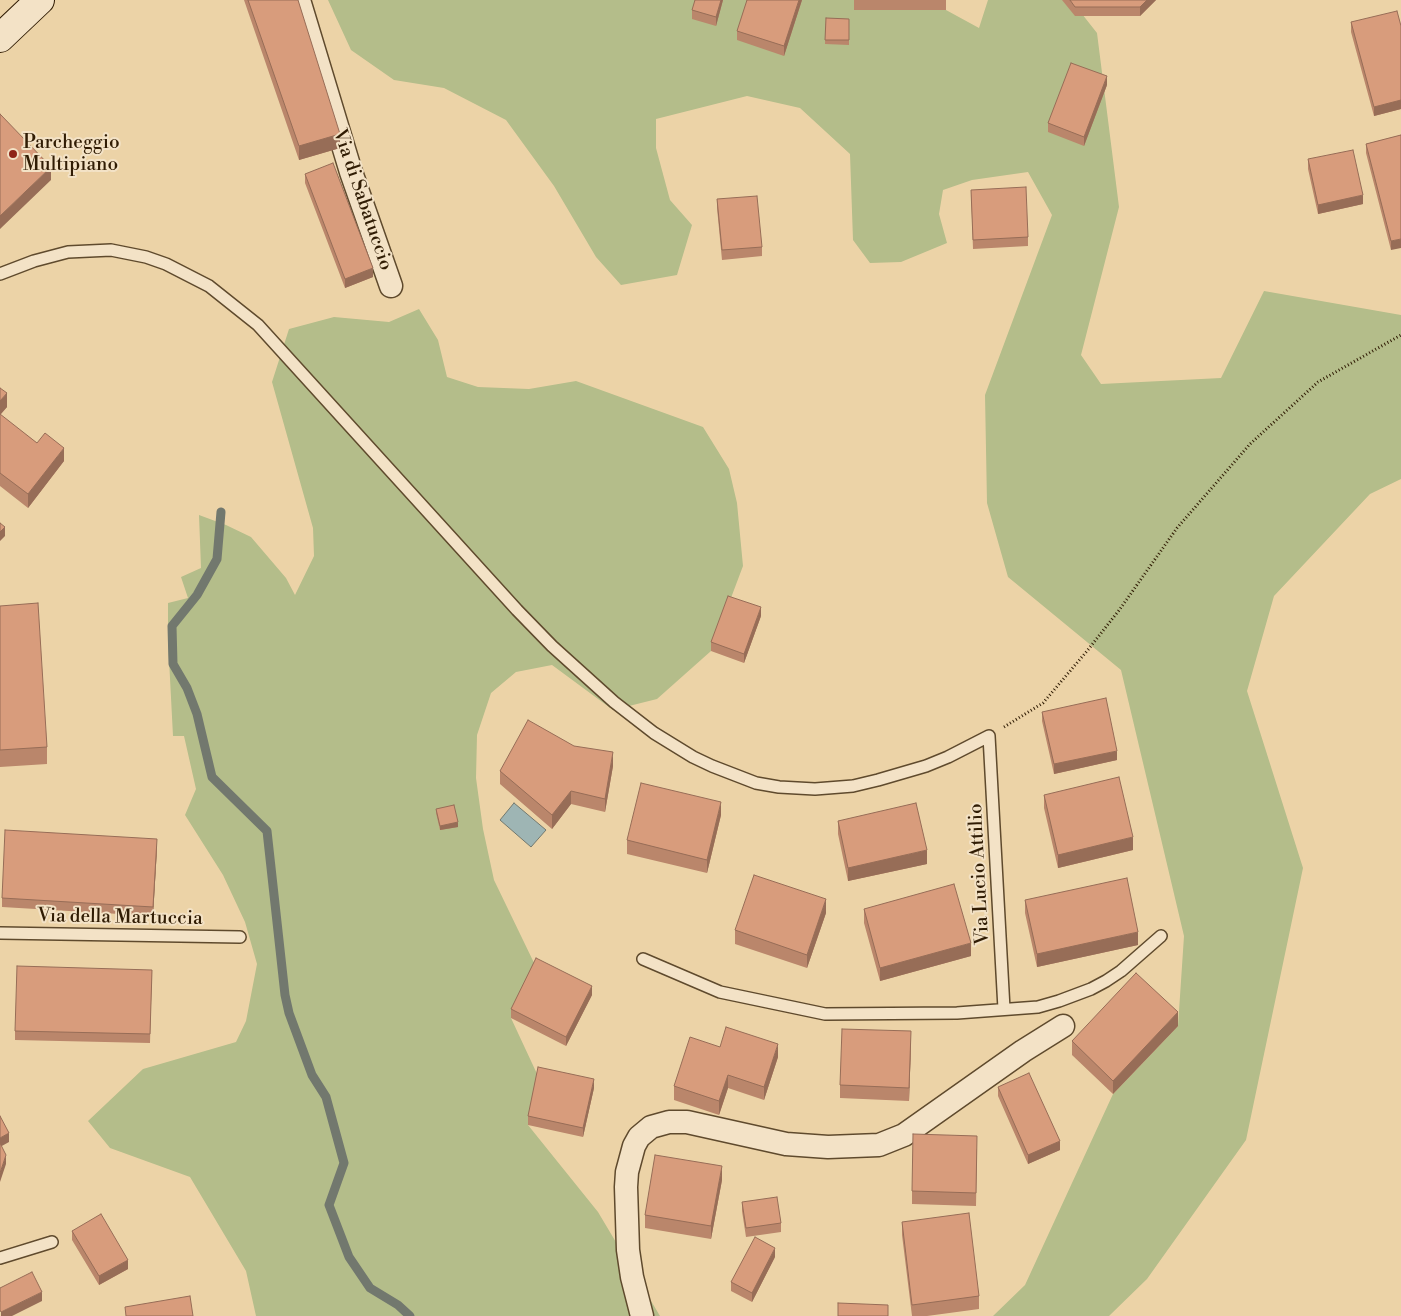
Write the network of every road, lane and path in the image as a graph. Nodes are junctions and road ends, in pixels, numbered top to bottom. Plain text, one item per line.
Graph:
1 (40, 0) edge
2 (299, 0) edge
3 (0, 38) edge
4 (0, 274) edge
5 (391, 286) dead end
6 (1401, 336) edge
7 (989, 736) junction
8 (0, 933) edge
9 (1161, 936) dead end
10 (240, 937) dead end
11 (643, 959) dead end
12 (1004, 1009) junction
13 (1063, 1026) dead end
14 (52, 1242) dead end
15 (0, 1258) edge
16 (642, 1316) edge

1 - 3 street
2 - 5 street, Via di Sabatuccio
4 - 7 lane
6 - 7 path
7 - 12 lane, Via Lucio Attilio
8 - 10 lane, Via della Martuccia
9 - 12 lane
11 - 12 lane
13 - 16 street
14 - 15 lane

